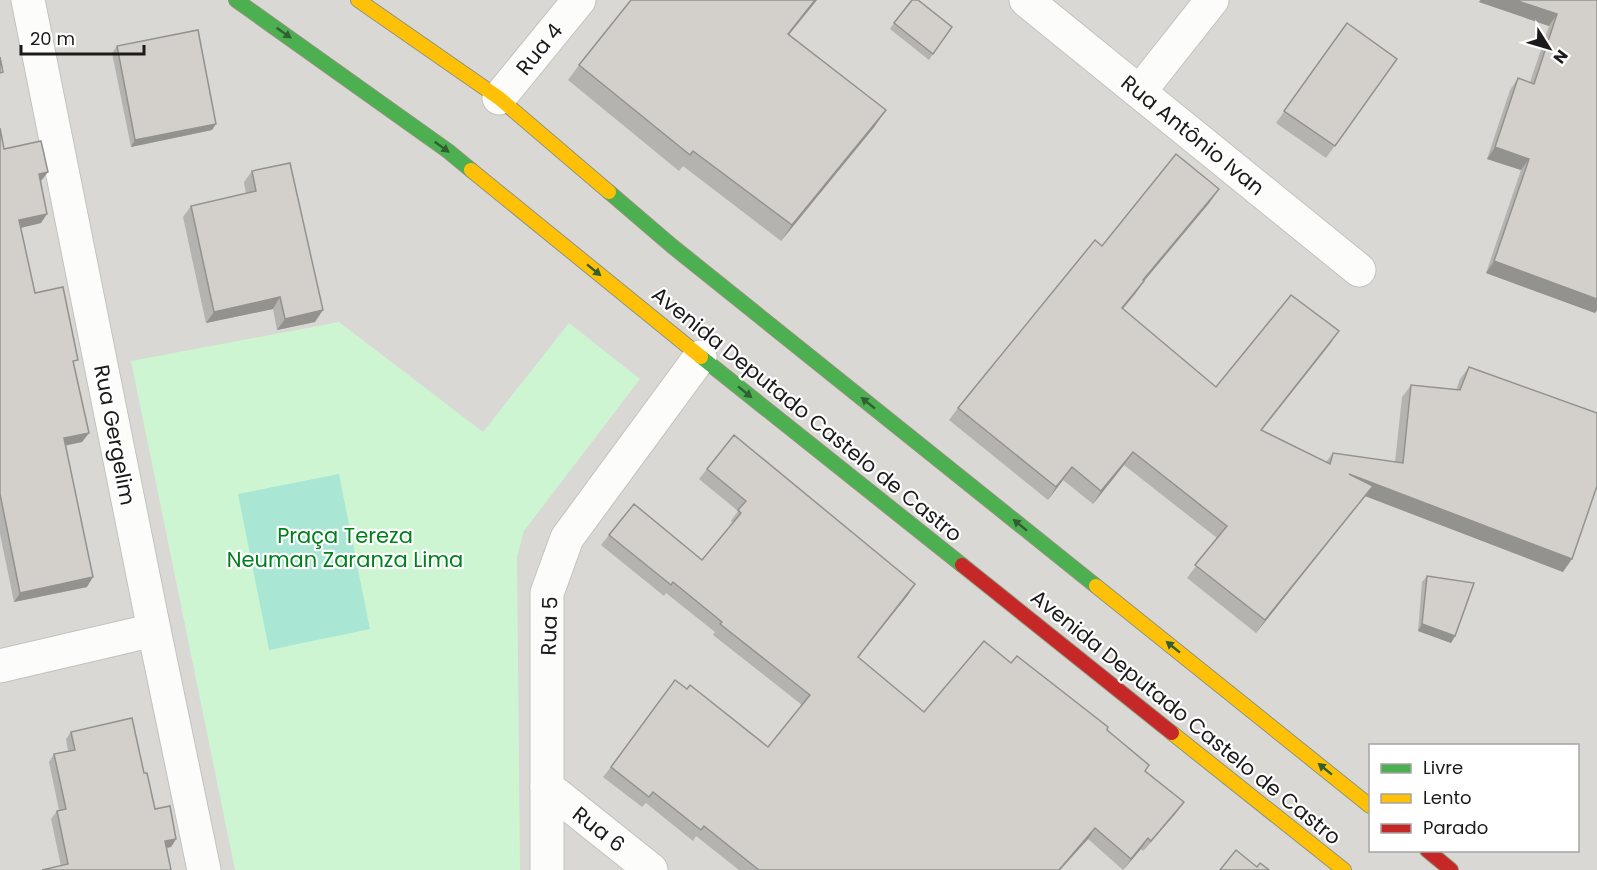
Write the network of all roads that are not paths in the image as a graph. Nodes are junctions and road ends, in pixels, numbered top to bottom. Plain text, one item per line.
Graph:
1 (28, 0) edge
2 (236, 0) edge
3 (358, 0) edge
4 (579, 0) edge
5 (1026, 0) edge
6 (1212, 0) edge
7 (1140, 91) junction
8 (499, 98) junction
9 (1359, 270) dead end
10 (700, 357) junction
11 (154, 630) junction
12 (0, 666) edge
13 (547, 787) junction
14 (1369, 804) edge
15 (1429, 852) edge
16 (204, 870) edge
17 (547, 870) edge
18 (651, 870) edge
19 (1344, 870) edge
20 (1451, 870) edge

1 - 11 street, Rua Gergelim
2 -> 10 main road, Avenida Deputado Castelo de Castro
3 - 8 main road
4 - 8 street, Rua 4
5 - 7 street, Rua Antônio Ivan
6 - 7 street
7 - 9 street, Rua Antônio Ivan
14 -> 8 main road
10 - 13 street, Rua 5
10 -> 19 main road, Avenida Deputado Castelo de Castro
11 - 12 street
11 - 16 street, Rua Gergelim
13 - 17 street, Rua 5
13 - 18 street, Rua 6
15 - 20 main road

